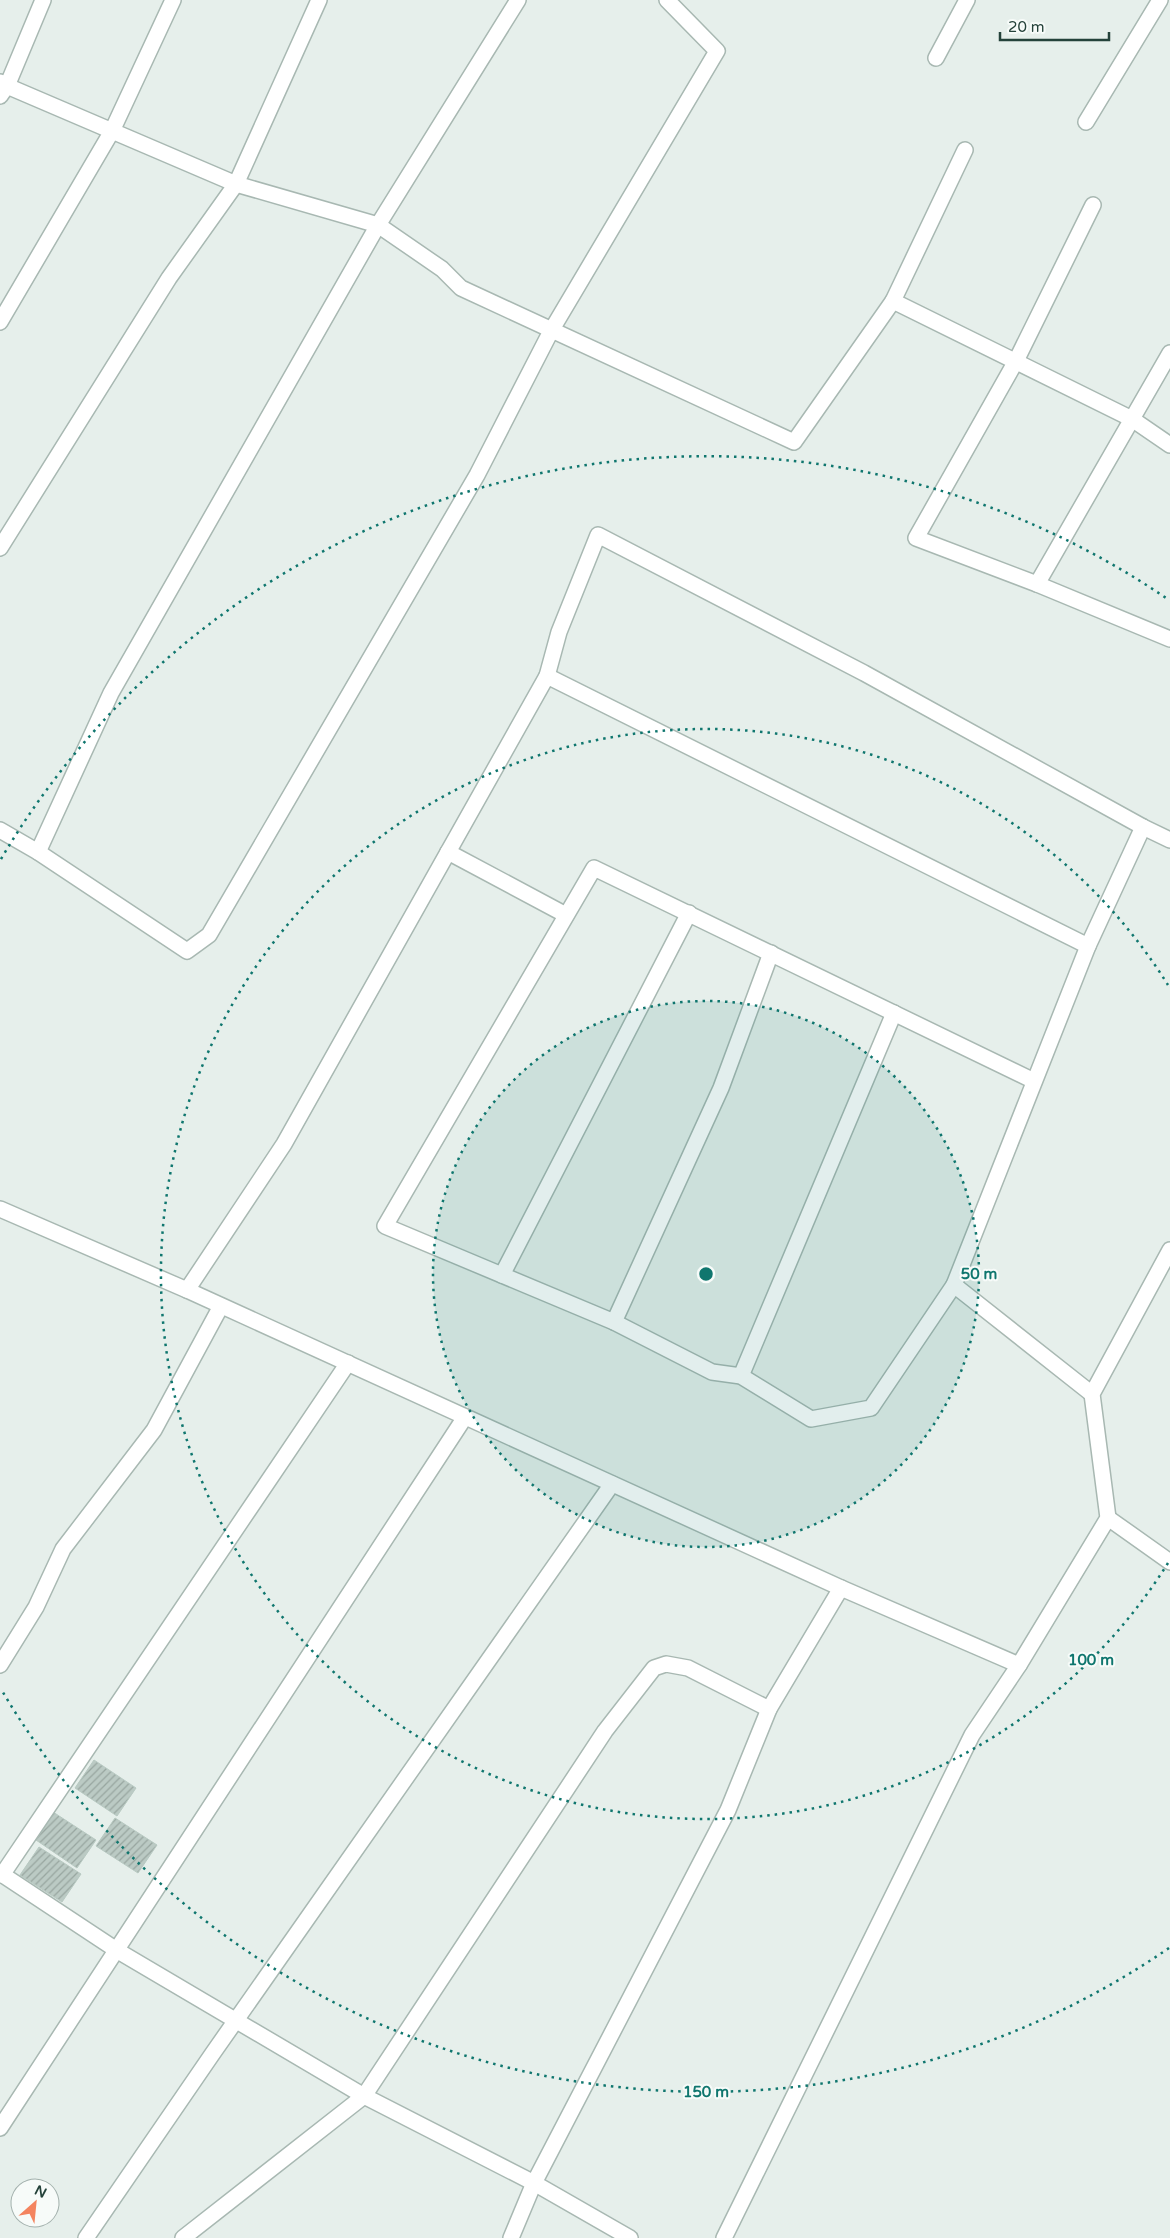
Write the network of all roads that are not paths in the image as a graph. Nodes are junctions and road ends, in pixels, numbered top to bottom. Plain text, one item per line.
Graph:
1 (42, 0) edge
2 (173, 0) edge
3 (318, 0) edge
4 (518, 0) edge
5 (667, 0) edge
6 (967, 0) edge
7 (1160, 0) edge
8 (936, 58) dead end
9 (2, 88) edge
10 (1086, 122) dead end
11 (112, 131) junction
12 (965, 150) dead end
13 (236, 184) junction
14 (1093, 205) dead end
15 (378, 225) junction
16 (893, 301) junction
17 (0, 322) edge
18 (551, 331) junction
19 (1170, 353) edge
20 (1016, 360) junction
21 (1132, 420) junction
22 (1170, 445) edge
23 (0, 548) edge
24 (1037, 584) junction
25 (1168, 632) edge
26 (547, 676) junction
27 (1143, 827) junction
28 (0, 830) edge
29 (1170, 840) edge
30 (38, 852) junction
31 (448, 852) junction
32 (689, 913) junction
33 (566, 915) junction
34 (1088, 946) junction
35 (771, 953) junction
36 (894, 1013) junction
37 (1034, 1081) junction
38 (0, 1209) edge
39 (1170, 1250) edge
40 (502, 1275) junction
41 (954, 1285) junction
42 (187, 1290) junction
43 (221, 1306) junction
44 (614, 1322) junction
45 (348, 1363) junction
46 (741, 1376) junction
47 (1092, 1394) junction
48 (465, 1417) junction
49 (612, 1484) junction
50 (1108, 1518) junction
51 (1170, 1562) edge
52 (841, 1588) junction
53 (0, 1665) edge
54 (1019, 1665) junction
55 (769, 1709) junction
56 (1, 1874) edge
57 (118, 1951) junction
58 (236, 2021) junction
59 (364, 2096) junction
60 (0, 2128) edge
61 (534, 2183) junction
62 (86, 2238) edge
63 (183, 2238) edge
64 (511, 2238) edge
65 (630, 2238) edge
66 (724, 2238) edge

1 - 9 street
2 - 11 street
3 - 13 street
4 - 15 street
5 - 18 street
6 - 8 street
7 - 10 street
9 - 11 street
11 - 13 street
11 - 17 street
12 - 16 street
13 - 15 street
13 - 23 street
14 - 20 street
15 - 18 street
15 - 30 street
16 - 18 street
16 - 20 street
18 - 30 street
19 - 21 street
20 - 21 street
20 - 24 street
21 - 22 street
21 - 24 street
24 - 25 street
26 - 27 street
26 - 31 street
26 - 34 street
27 - 29 street
27 - 34 street
28 - 30 street
31 - 33 street
31 - 42 street
32 - 33 street
32 - 35 street
32 - 40 street
33 - 40 street
34 - 37 street
35 - 36 street
35 - 44 street
36 - 37 street
36 - 46 street
37 - 41 street
38 - 42 street
39 - 47 street
40 - 44 street
41 - 46 street
41 - 47 street
42 - 43 street
43 - 45 street
43 - 53 street
44 - 46 street
45 - 48 street
45 - 56 street
47 - 50 street
48 - 49 street
48 - 57 street
49 - 52 street
49 - 58 street
50 - 51 street
50 - 54 street
52 - 54 street
52 - 55 street
54 - 66 street
55 - 59 street
55 - 61 street
56 - 57 street
57 - 58 street
57 - 60 street
58 - 59 street
58 - 62 street
59 - 61 street
59 - 63 street
61 - 64 street
61 - 65 street

